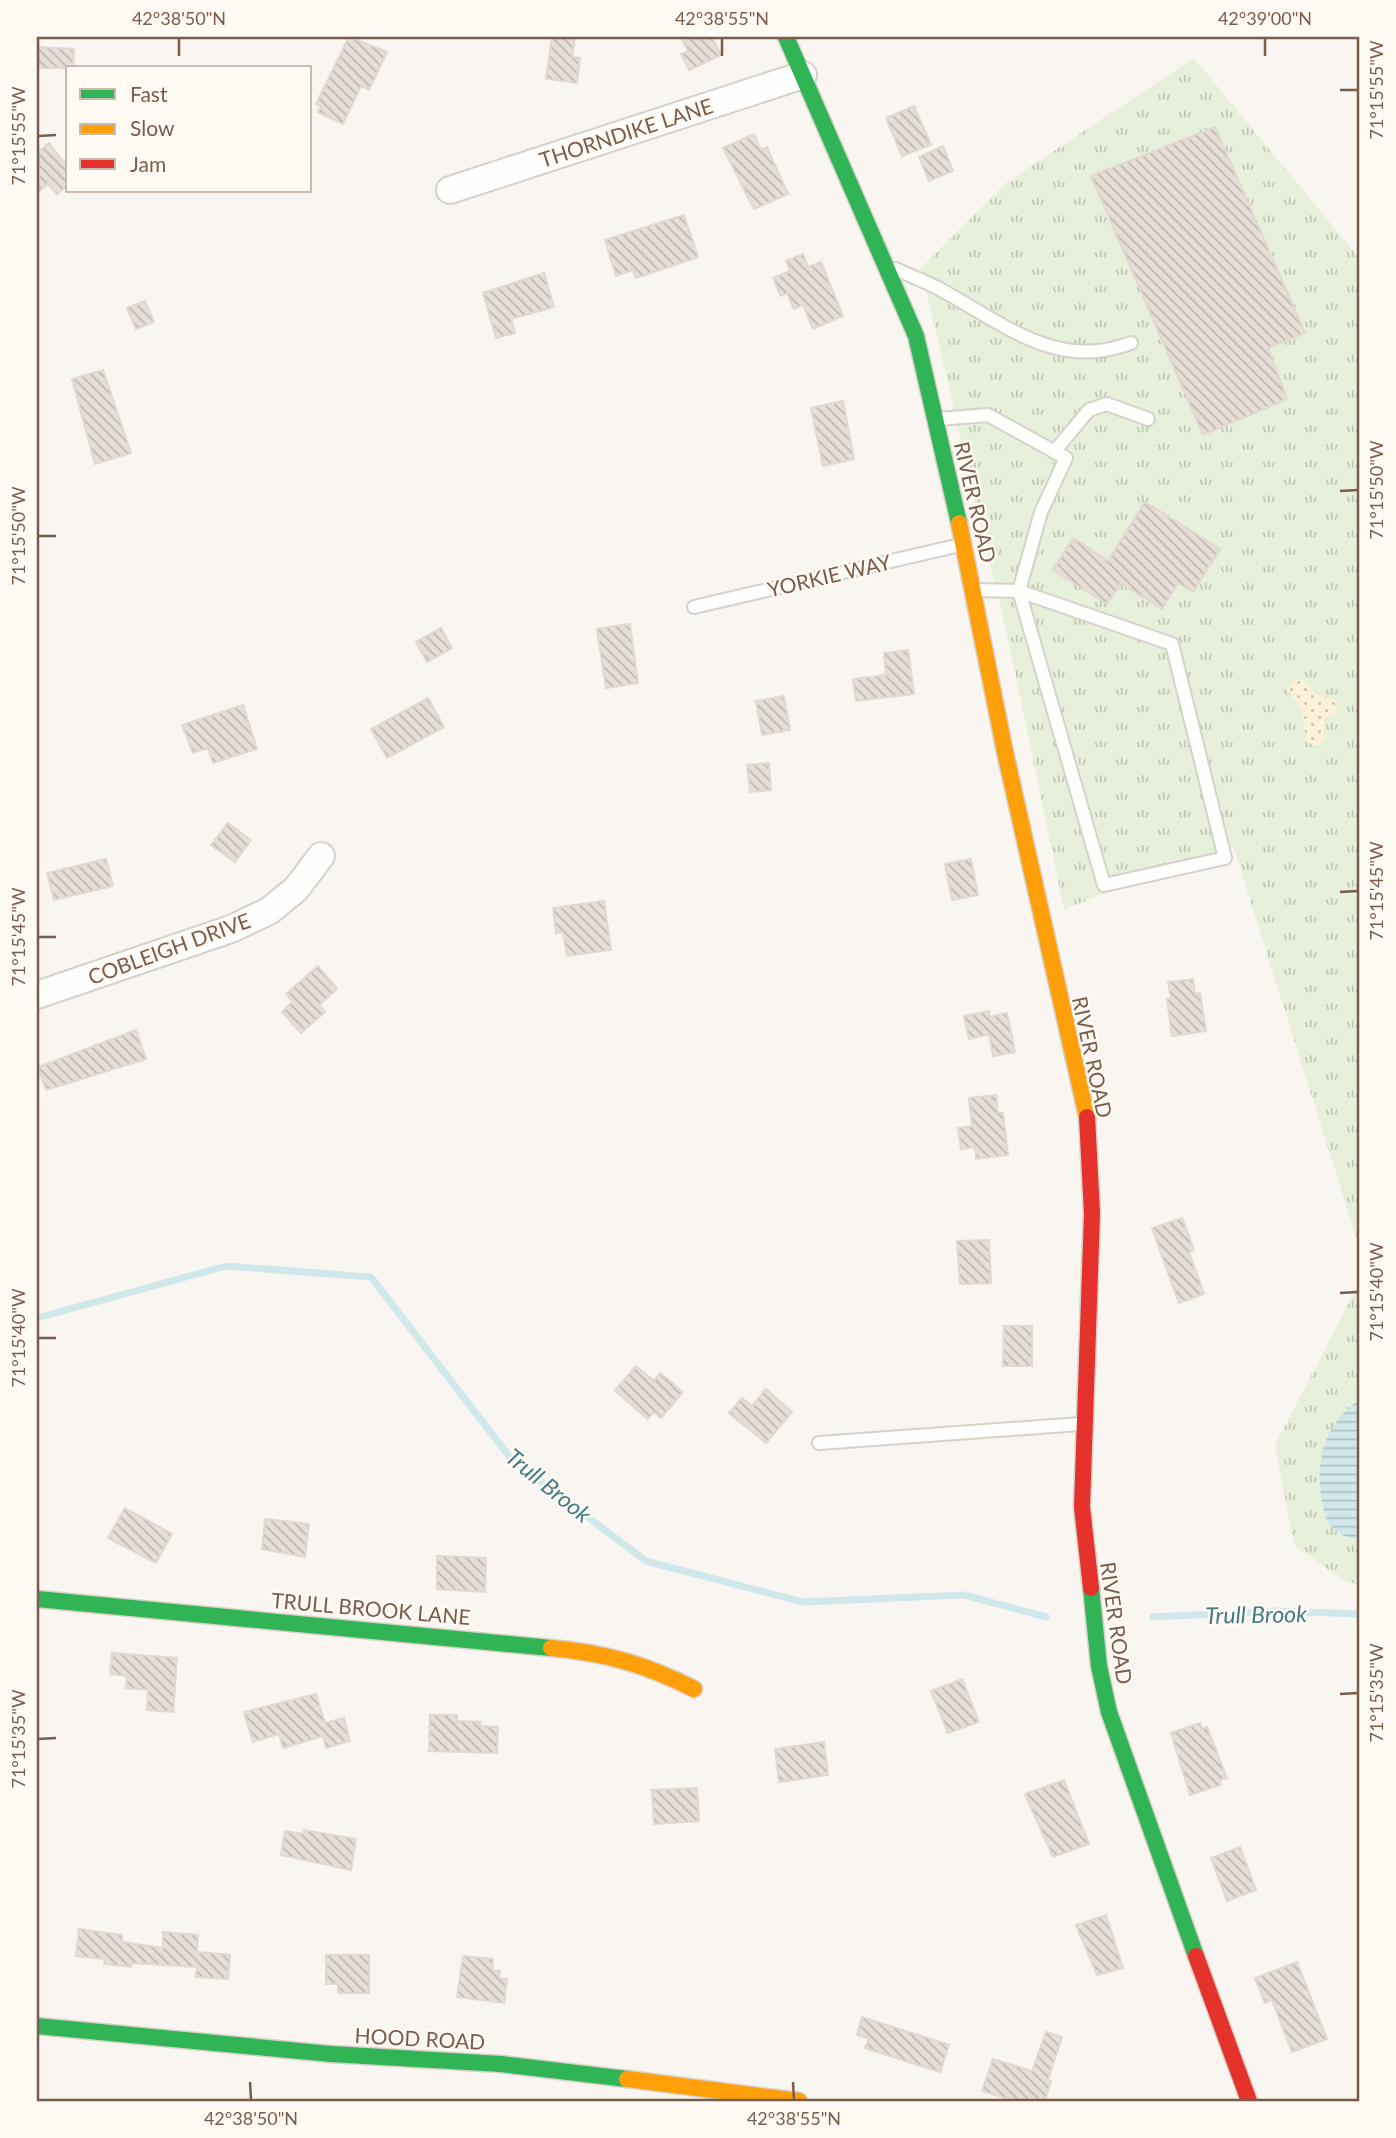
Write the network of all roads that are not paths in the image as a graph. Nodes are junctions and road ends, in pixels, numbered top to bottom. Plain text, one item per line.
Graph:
1 (786, 37) edge
2 (803, 75) junction
3 (450, 190) dead end
4 (886, 265) junction
5 (1131, 343) dead end
6 (1148, 419) dead end
7 (935, 420) junction
8 (1054, 452) junction
9 (964, 545) junction
10 (974, 590) junction
11 (1019, 591) junction
12 (694, 607) dead end
13 (321, 856) dead end
14 (37, 995) edge
15 (1084, 1424) junction
16 (819, 1443) dead end
17 (37, 1599) edge
18 (694, 1689) dead end
19 (37, 2026) edge
20 (799, 2101) edge
21 (1249, 2101) edge

1 - 2 main road, RIVER ROAD
2 - 3 street, THORNDIKE LANE
2 - 4 main road, RIVER ROAD
4 - 5 lane
4 - 7 main road, RIVER ROAD
6 - 8 lane
7 - 8 lane
7 - 9 main road, RIVER ROAD
8 - 11 lane
9 - 10 main road, RIVER ROAD
9 - 12 lane, YORKIE WAY
10 - 11 lane
10 - 15 main road, RIVER ROAD
11 - 11 lane
13 - 14 street, COBLEIGH DRIVE
15 - 16 lane
15 - 21 main road, RIVER ROAD
17 - 18 main road, TRULL BROOK LANE
19 - 20 main road, HOOD ROAD

